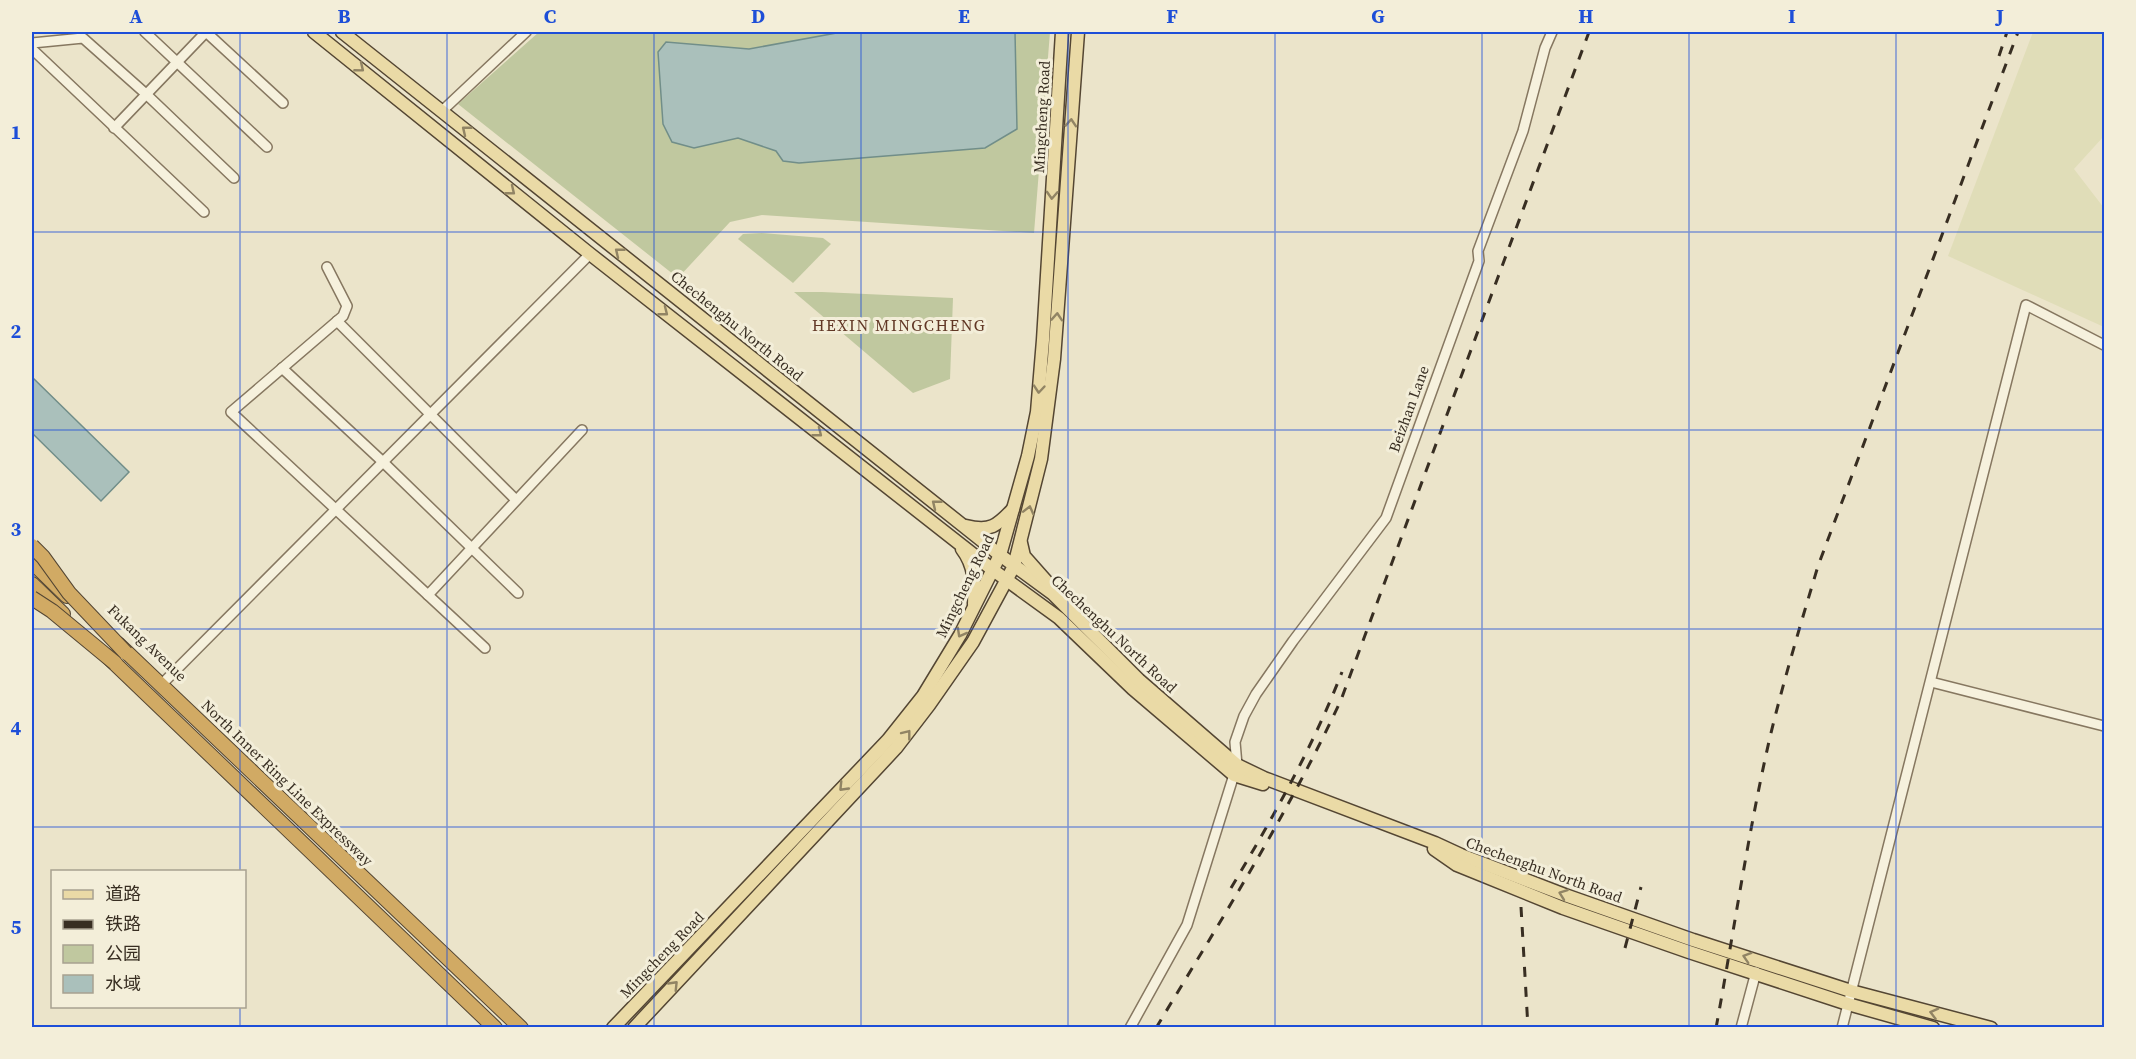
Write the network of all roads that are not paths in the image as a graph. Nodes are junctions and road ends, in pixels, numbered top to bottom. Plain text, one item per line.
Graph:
1 (145, 32) edge
2 (206, 32) edge
3 (314, 32) edge
4 (342, 32) edge
5 (526, 32) edge
6 (1062, 32) edge
7 (1078, 32) edge
8 (1552, 32) edge
9 (32, 43) edge
10 (32, 50) edge
11 (177, 62) junction
12 (146, 94) junction
13 (283, 103) dead end
14 (441, 111) junction
15 (114, 128) junction
16 (267, 147) dead end
17 (234, 178) dead end
18 (204, 212) dead end
19 (590, 254) junction
20 (327, 267) dead end
21 (337, 321) junction
22 (2104, 345) edge
23 (282, 368) junction
24 (431, 414) junction
25 (582, 430) dead end
26 (383, 462) junction
27 (516, 500) junction
28 (1014, 508) junction
29 (337, 509) junction
30 (962, 525) junction
31 (954, 539) junction
32 (1021, 542) junction
33 (32, 546) edge
34 (471, 549) junction
35 (32, 554) edge
36 (1000, 555) junction
37 (32, 562) edge
38 (1014, 566) junction
39 (993, 570) junction
40 (1008, 581) junction
41 (32, 584) edge
42 (518, 593) dead end
43 (32, 595) edge
44 (428, 595) junction
45 (1030, 598) junction
46 (974, 608) junction
47 (991, 611) junction
48 (485, 648) dead end
49 (126, 653) junction
50 (115, 663) junction
51 (1139, 680) junction
52 (165, 681) junction
53 (1931, 682) junction
54 (2104, 726) edge
55 (1235, 770) junction
56 (1756, 972) junction
57 (1851, 991) junction
58 (1848, 1004) junction
59 (523, 1026) edge
60 (487, 1028) edge
61 (495, 1028) edge
62 (613, 1028) edge
63 (634, 1028) edge
64 (1130, 1028) edge
65 (1742, 1028) edge
66 (1842, 1028) edge
67 (1933, 1028) edge
68 (1990, 1028) edge

1 - 11 street
2 - 11 street
2 - 13 street
3 -> 19 main road, Chechenghu North Road
4 - 14 main road, Chechenghu North Road
5 - 14 street
6 -> 28 main road, Mingcheng Road
32 -> 7 main road, Mingcheng Road
8 - 55 street, Beizhan Lane
9 - 12 street
10 - 15 street
11 - 12 street
11 - 16 street
12 - 15 street
12 - 17 street
30 -> 14 main road, Chechenghu North Road
15 - 18 street
19 - 24 street
19 -> 31 main road, Chechenghu North Road
20 - 21 street
21 - 23 street
21 - 24 street
22 - 53 street
23 - 26 street
23 - 29 street
24 - 26 street
24 - 27 street
25 - 27 street
26 - 29 street
26 - 34 street
27 - 34 street
28 - 30 main road
28 - 36 main road, Mingcheng Road
29 - 44 street
29 - 52 street
30 - 36 main road, Chechenghu North Road
31 - 39 main road, Chechenghu North Road
31 - 46 main road
32 - 38 main road, Mingcheng Road
32 - 51 main road
33 - 49 highway, bridge
34 - 42 street
34 - 44 street
35 - 52 main road, Fukang Avenue
36 - 38 main road, Chechenghu North Road
36 - 39 main road, Mingcheng Road
37 - 49 highway, North Inner Ring Line Expressway, bridge
38 - 40 main road, Mingcheng Road
38 - 51 main road, Chechenghu North Road
39 - 40 main road, Chechenghu North Road
39 - 46 main road, Mingcheng Road
40 - 45 main road, Chechenghu North Road
40 - 47 main road, Mingcheng Road
41 - 50 highway, bridge
43 - 50 highway, bridge
43 - 60 main road
44 - 48 street
45 - 47 main road
45 - 55 main road, Chechenghu North Road
46 -> 62 main road, Mingcheng Road
63 -> 47 main road, Mingcheng Road
49 - 59 highway, North Inner Ring Line Expressway
50 - 61 highway
51 - 55 main road, Chechenghu North Road
52 - 59 main road, Fukang Avenue
53 - 54 street
53 - 57 street
55 - 56 main road, Chechenghu North Road
57 -> 55 main road, Chechenghu North Road
55 - 64 street, Beizhan Lane
56 - 58 main road, Chechenghu North Road
56 - 65 street
57 - 58 street
68 -> 57 main road, Chechenghu North Road
58 - 66 street
58 - 67 main road, Chechenghu North Road

